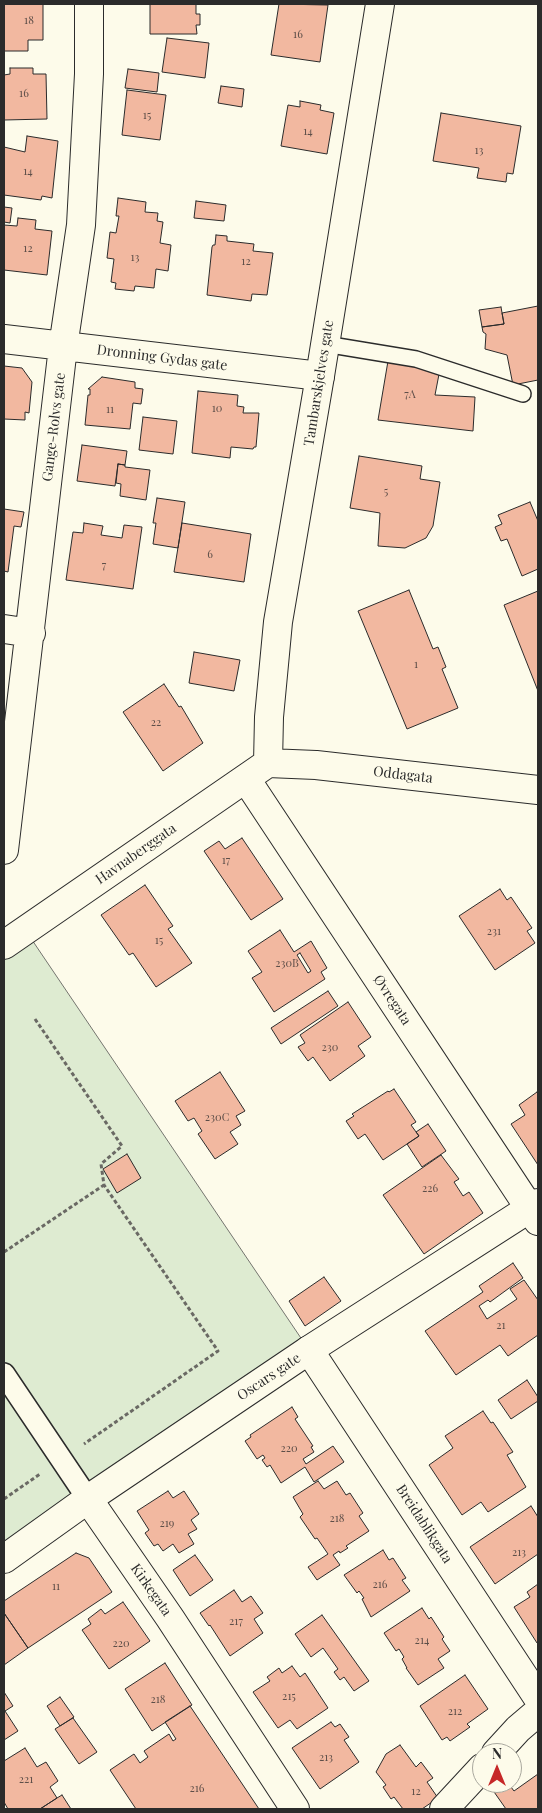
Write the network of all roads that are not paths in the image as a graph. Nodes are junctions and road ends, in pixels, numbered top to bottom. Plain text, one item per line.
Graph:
1 (89, 4) edge
2 (380, 4) edge
3 (4, 339) edge
4 (326, 344) junction
5 (64, 347) junction
6 (320, 376) junction
7 (523, 394) dead end
8 (4, 630) edge
9 (31, 633) junction
10 (268, 763) junction
11 (246, 779) junction
12 (538, 790) edge
13 (4, 850) edge
14 (4, 946) edge
15 (535, 1211) edge
16 (309, 1350) junction
17 (4, 1374) edge
18 (88, 1499) junction
19 (4, 1559) edge
20 (538, 1698) edge
21 (538, 1712) edge
22 (506, 1743) edge
23 (472, 1779) edge
24 (295, 1809) edge
25 (444, 1809) edge

1 - 5 street, Gange-Rolvs gate
2 - 4 street, Tambarskjelves gate
3 - 5 street, Dronning Gydas gate
4 - 6 street, Tambarskjelves gate
4 - 7 lane
5 - 6 street, Dronning Gydas gate
5 - 9 street, Gange-Rolvs gate
6 - 10 street, Tambarskjelves gate
8 - 9 street
9 - 13 street, Gange-Rolvs gate
10 - 11 street, Havnaberggata
10 - 12 street, Oddagata
11 - 14 street, Havnaberggata
11 - 15 street, Øvregata
15 - 16 street, Oscars gate
16 - 18 street, Oscars gate
16 - 20 street, Breidablikgata
17 - 18 street, Kirkegata
18 - 19 street, Oscars gate
18 - 24 street, Kirkegata
21 - 22 street
23 - 25 street

